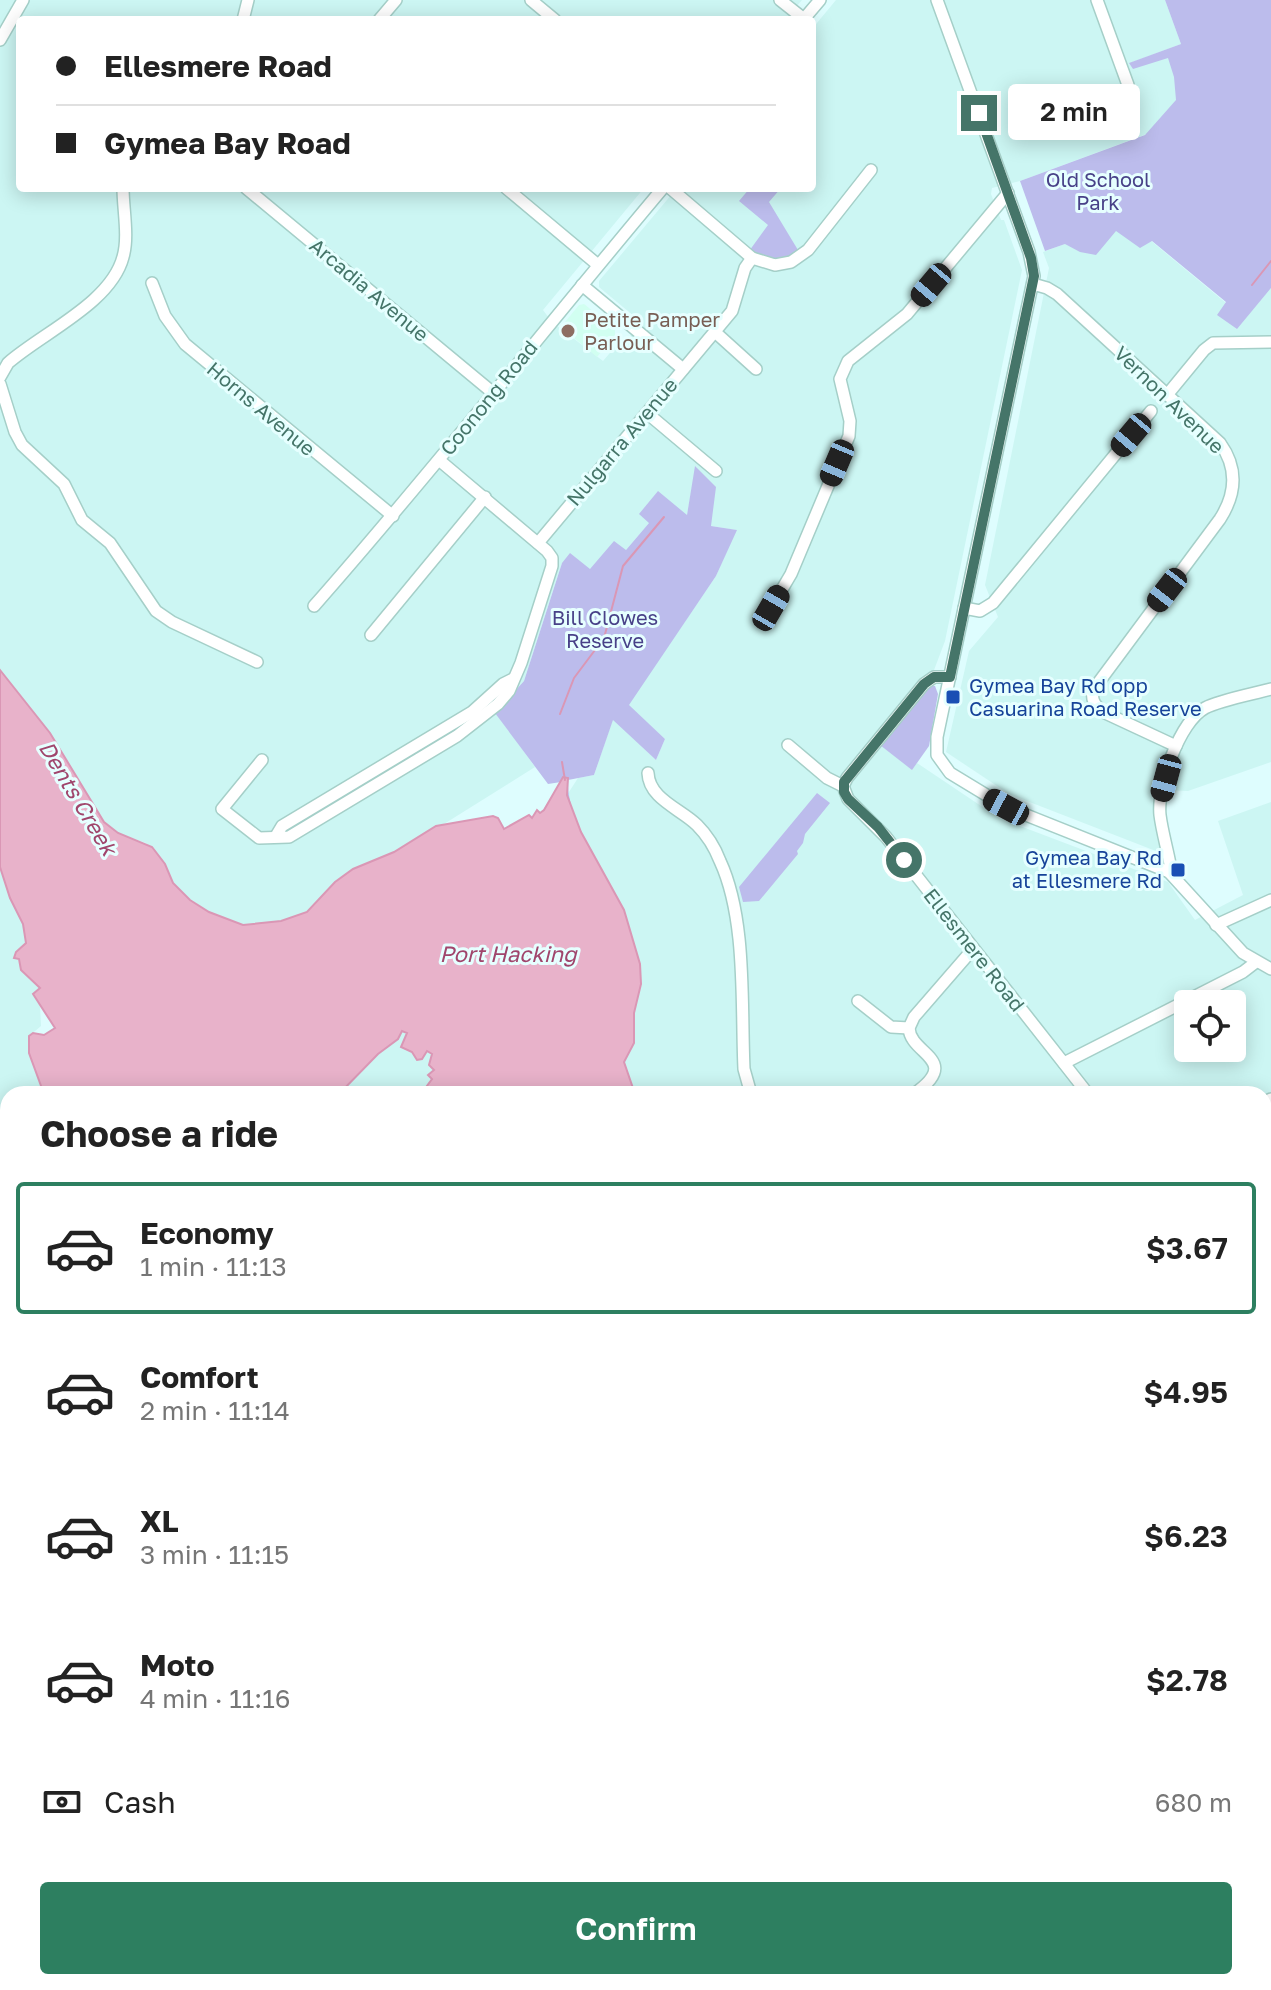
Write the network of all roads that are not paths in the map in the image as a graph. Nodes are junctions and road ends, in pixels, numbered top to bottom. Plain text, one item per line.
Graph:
1 (23, 0) edge
2 (396, 0) edge
3 (531, 0) edge
4 (780, 0) edge
5 (820, 0) edge
6 (937, 0) edge
7 (1097, 0) edge
8 (382, 16) edge
9 (550, 16) edge
10 (798, 16) edge
11 (806, 16) edge
12 (0, 40) edge
13 (1128, 85) dead end
14 (871, 170) dead end
15 (123, 192) edge
16 (251, 192) edge
17 (511, 192) edge
18 (660, 192) edge
19 (675, 192) edge
20 (1008, 193) junction
21 (752, 258) junction
22 (598, 265) junction
23 (152, 283) dead end
24 (1033, 284) junction
25 (582, 285) junction
26 (715, 332) junction
27 (1271, 342) edge
28 (683, 369) junction
29 (756, 369) dead end
30 (0, 377) edge
31 (0, 384) edge
32 (492, 392) junction
33 (1167, 395) junction
34 (1151, 411) dead end
35 (647, 413) junction
36 (439, 460) junction
37 (716, 471) dead end
38 (485, 497) junction
39 (393, 516) junction
40 (538, 543) junction
41 (314, 606) dead end
42 (771, 608) dead end
43 (964, 608) junction
44 (371, 635) dead end
45 (257, 662) dead end
46 (950, 677) junction
47 (1271, 689) edge
48 (788, 745) dead end
49 (1176, 746) junction
50 (262, 760) dead end
51 (648, 773) dead end
52 (843, 786) junction
53 (1169, 872) junction
54 (1271, 900) edge
55 (1216, 925) junction
56 (973, 949) junction
57 (1256, 962) junction
58 (1271, 969) edge
59 (858, 1001) dead end
60 (909, 1028) junction
61 (1064, 1063) junction
62 (749, 1086) edge
63 (922, 1086) edge
64 (1082, 1086) edge

1 - 12 street
2 - 8 street
3 - 9 street
4 - 10 street
5 - 11 street
6 - 20 street
7 - 13 street
14 - 21 street
15 - 30 street
16 - 32 street, Arcadia Avenue
17 - 22 street
18 - 22 street, Coonong Road
19 - 21 street
20 - 24 street
20 - 42 street
21 - 26 street, Nulgarra Avenue
22 - 25 street, Coonong Road
23 - 39 street, Horns Avenue
24 - 33 street, Vernon Avenue
24 - 43 street
25 - 28 street
25 - 32 street, Coonong Road
26 - 28 street, Nulgarra Avenue
26 - 29 street
27 - 33 street
28 - 35 street, Nulgarra Avenue
31 - 45 street
32 - 36 street, Coonong Road
33 - 49 street, Vernon Avenue
34 - 43 street
35 - 37 street
35 - 40 street, Nulgarra Avenue
36 - 38 street
36 - 39 street, Coonong Road
38 - 40 street
38 - 44 street
39 - 41 street, Coonong Road
40 - 50 street
43 - 46 street
46 - 52 street
46 - 53 street
47 - 49 street
48 - 52 street, Ellesmere Road
49 - 53 street
51 - 62 street
52 - 56 street, Ellesmere Road
53 - 55 street
54 - 55 street
55 - 57 street
56 - 60 street
56 - 61 street, Ellesmere Road
57 - 58 street
57 - 61 street
59 - 60 street
60 - 63 street
61 - 64 street, Ellesmere Road

